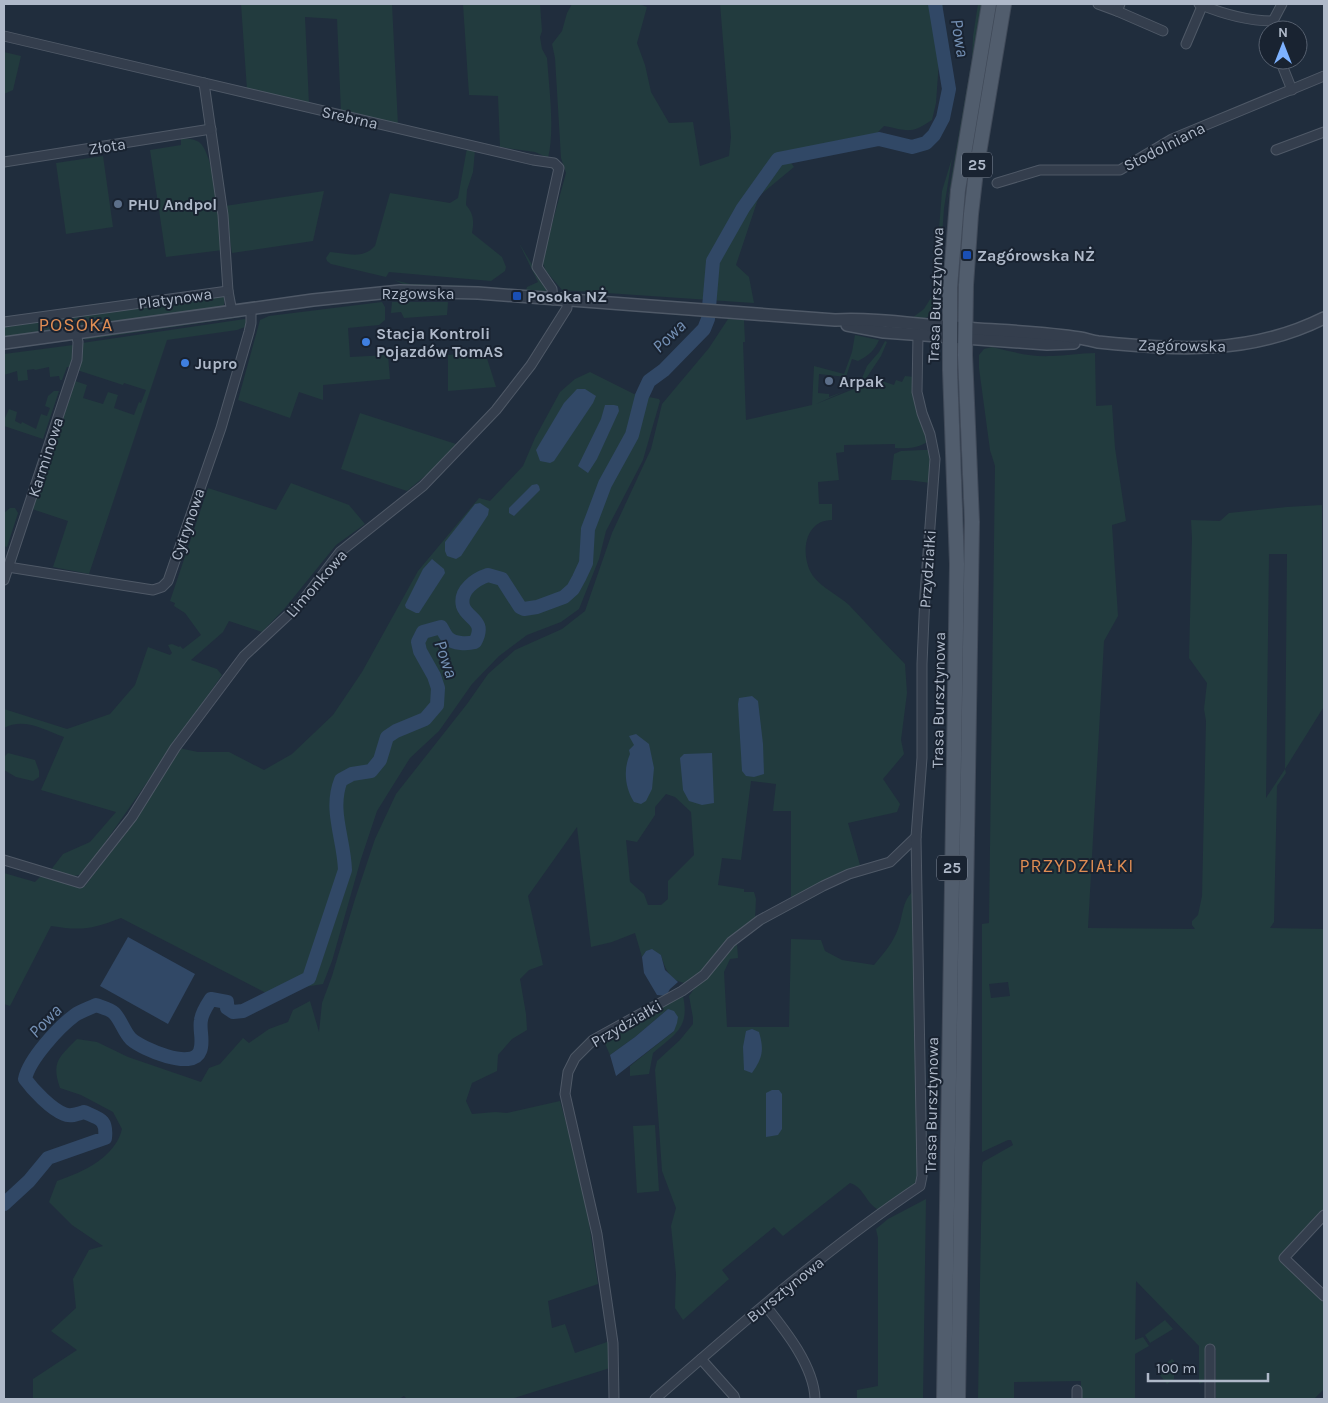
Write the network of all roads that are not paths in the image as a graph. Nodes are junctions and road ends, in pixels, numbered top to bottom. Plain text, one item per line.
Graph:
1 (989, 4) edge
2 (1004, 4) edge
3 (1098, 4) edge
4 (1202, 4) edge
5 (1282, 4) edge
6 (1118, 7) edge
7 (1276, 20) edge
8 (1258, 22) edge
9 (1163, 31) dead end
10 (4, 36) edge
11 (1186, 44) dead end
12 (1284, 70) edge
13 (1324, 76) edge
14 (204, 83) junction
15 (1292, 90) junction
16 (211, 129) junction
17 (1324, 132) edge
18 (1276, 150) dead end
19 (4, 162) edge
20 (996, 183) dead end
21 (228, 291) junction
22 (553, 300) junction
23 (567, 300) junction
24 (251, 310) junction
25 (232, 312) junction
26 (1324, 318) edge
27 (4, 322) edge
28 (899, 328) junction
29 (949, 332) junction
30 (76, 333) junction
31 (965, 333) junction
32 (918, 335) junction
33 (4, 343) edge
34 (8, 566) junction
35 (4, 580) edge
36 (916, 836) junction
37 (4, 860) edge
38 (920, 1186) joint
39 (1324, 1215) edge
40 (1324, 1296) edge
41 (765, 1305) junction
42 (1210, 1349) dead end
43 (701, 1359) junction
44 (614, 1399) edge
45 (654, 1399) edge
46 (735, 1399) edge
47 (814, 1399) edge
48 (944, 1399) edge
49 (958, 1399) edge
50 (1210, 1399) edge

1 - 29 main road, Trasa Bursztynowa / 25
2 - 31 main road, Trasa Bursztynowa / 25
3 - 6 street
4 - 8 street
4 - 11 street
5 - 7 street
6 - 9 street
10 - 14 street, Srebrna
12 - 15 street
13 - 15 street, Stodolniana
14 - 16 street, Platynowa
14 - 22 street, Srebrna
15 - 20 street, Stodolniana
16 - 19 street, Złota
16 - 21 street, Platynowa
17 - 18 street
21 - 25 street, Platynowa
21 - 27 street, Platynowa
22 - 23 street, Rzgowska
22 - 24 street, Rzgowska
23 - 28 street, Rzgowska
23 - 37 street, Limonkowa
24 - 25 street, Rzgowska
24 - 34 street, Cytrynowa
25 - 30 street, Rzgowska
26 - 31 street, Zagórowska
28 - 29 street, Zagórowska
28 - 32 street, Zagórowska
29 - 31 street, Zagórowska
29 - 32 street, Zagórowska
29 - 48 main road, Trasa Bursztynowa / 25
30 - 33 street, Rzgowska
30 - 34 street, Karminowa
31 - 49 main road, Trasa Bursztynowa / 25
32 - 36 street, Przydziałki
34 - 35 street, Karminowa
36 - 38 street, Przydziałki
36 - 44 street, Przydziałki
38 - 41 street, Bursztynowa
39 - 40 street
41 - 43 street, Bursztynowa
41 - 47 street
42 - 50 street
43 - 45 street, Bursztynowa
43 - 46 street

